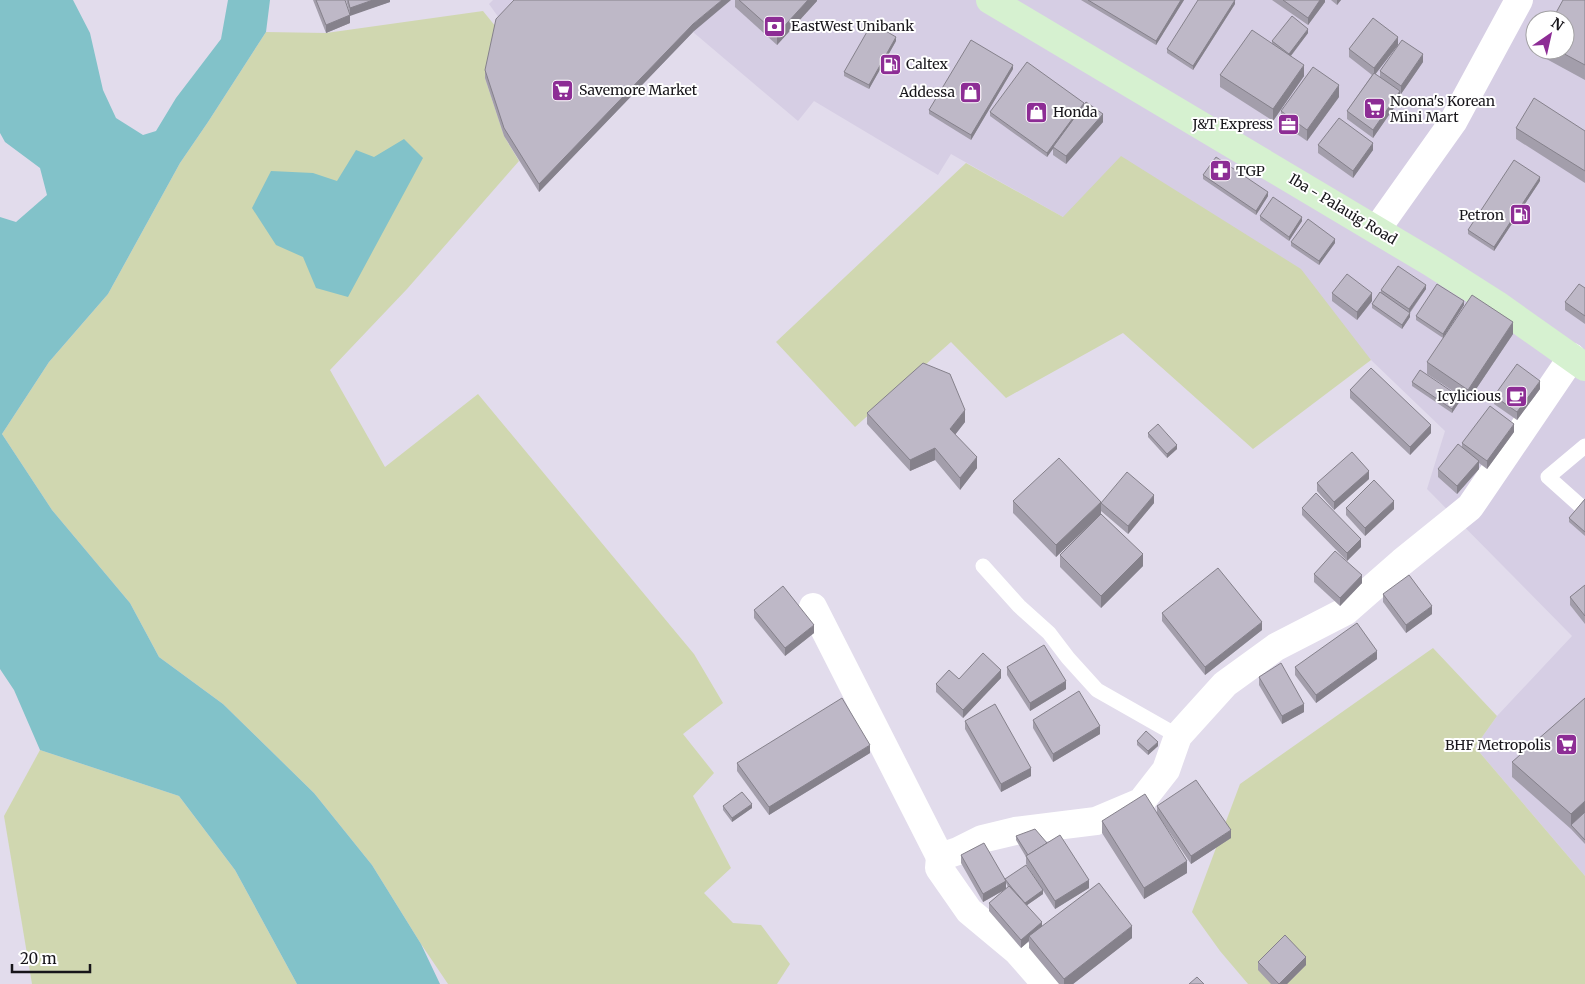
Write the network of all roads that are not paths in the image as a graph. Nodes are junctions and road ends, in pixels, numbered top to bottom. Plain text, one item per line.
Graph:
1 (990, 0) edge
2 (1519, 0) edge
3 (1377, 229) junction
4 (1579, 362) edge
5 (1585, 446) edge
6 (1585, 510) edge
7 (983, 566) dead end
8 (813, 607) dead end
9 (1178, 736) junction
10 (940, 857) junction
11 (1046, 984) edge

1 - 3 main road, Iba - Palauig Road
2 - 3 street
3 - 4 main road, Iba - Palauig Road
4 - 9 street
5 - 6 lane
7 - 9 lane
8 - 10 street
9 - 10 street
10 - 11 street

